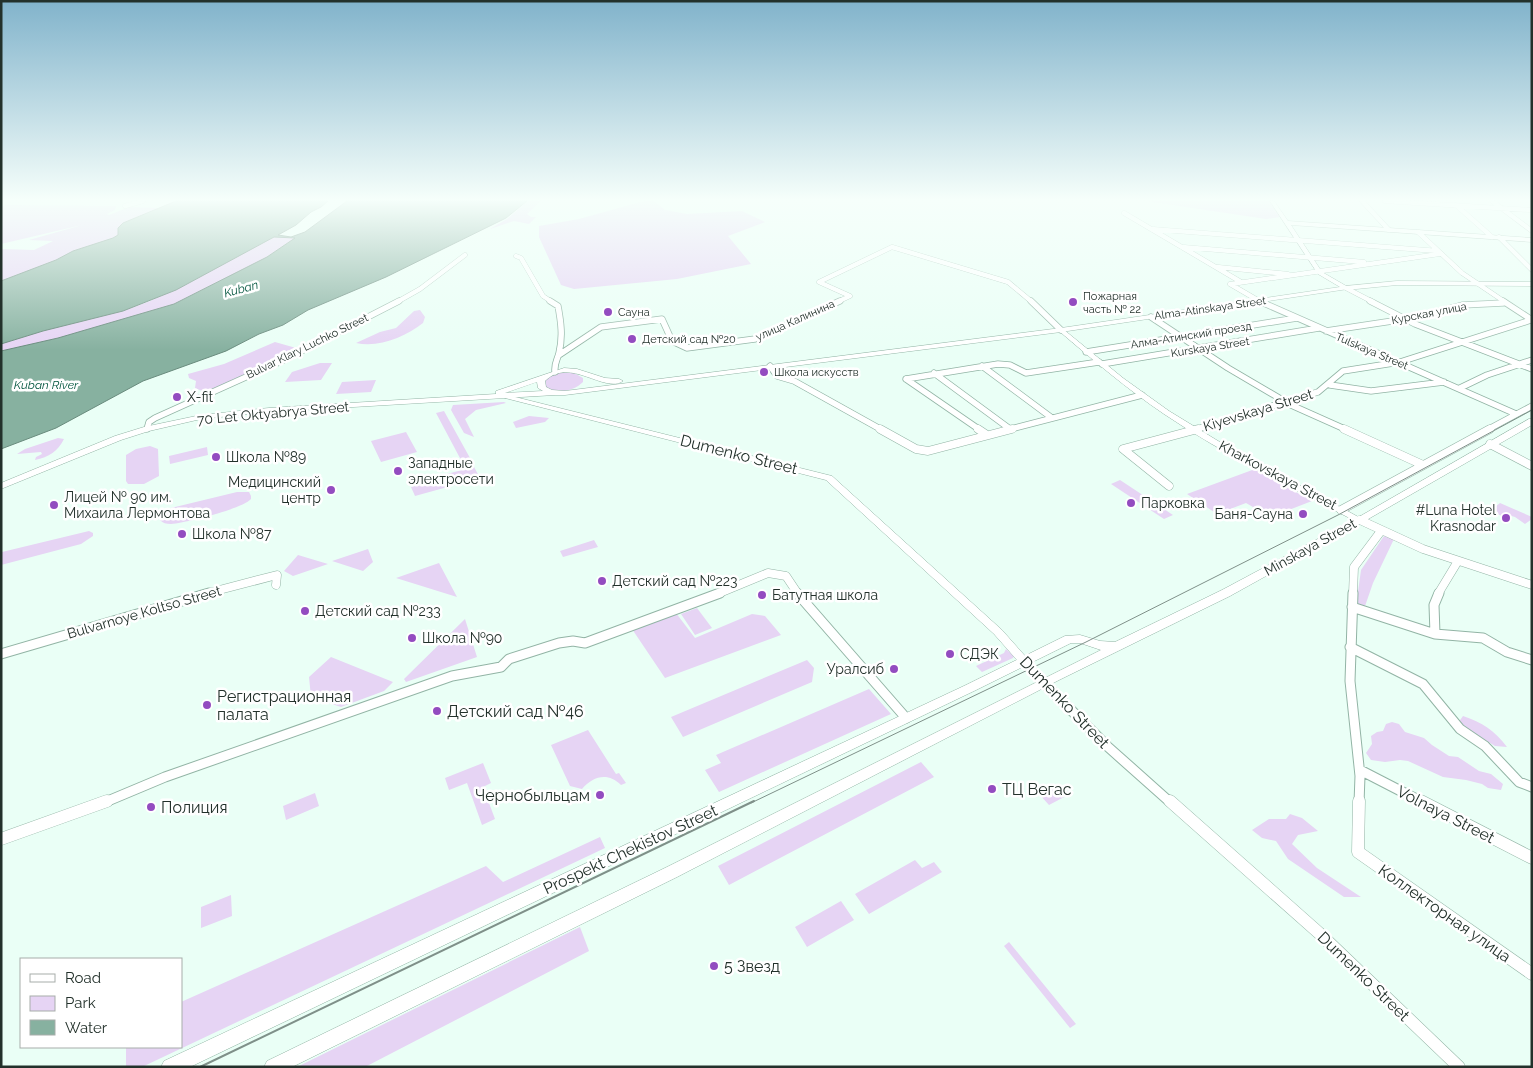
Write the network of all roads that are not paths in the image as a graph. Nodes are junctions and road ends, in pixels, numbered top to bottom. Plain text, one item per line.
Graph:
1 (886, 251) edge
2 (902, 251) edge
3 (1189, 251) edge
4 (1230, 251) edge
5 (1304, 251) edge
6 (1426, 251) edge
7 (1511, 251) edge
8 (1440, 252) junction
9 (466, 255) dead end
10 (516, 256) dead end
11 (1308, 257) junction
12 (1378, 264) junction
13 (1216, 267) junction
14 (1532, 270) edge
15 (1320, 273) junction
16 (1295, 275) junction
17 (1241, 282) junction
18 (1475, 283) junction
19 (1532, 284) edge
20 (1346, 288) junction
21 (1258, 301) junction
22 (1503, 302) junction
23 (1151, 316) junction
24 (1297, 318) junction
25 (1404, 319) junction
26 (1531, 320) edge
27 (1319, 328) junction
28 (1061, 330) junction
29 (1326, 331) junction
30 (1181, 337) junction
31 (1461, 342) junction
32 (1200, 349) junction
33 (1086, 352) junction
34 (559, 355) junction
35 (1532, 360) edge
36 (1400, 362) junction
37 (1100, 363) junction
38 (1519, 364) junction
39 (770, 366) junction
40 (982, 366) junction
41 (1532, 369) edge
42 (582, 372) junction
43 (934, 373) junction
44 (551, 374) junction
45 (666, 379) junction
46 (1446, 382) junction
47 (1330, 385) junction
48 (1460, 388) junction
49 (572, 391) junction
50 (556, 393) junction
51 (546, 394) junction
52 (503, 396) junction
53 (1142, 396) junction
54 (1285, 400) junction
55 (538, 404) junction
56 (1532, 406) edge
57 (1516, 414) junction
58 (1052, 418) junction
59 (1532, 421) edge
60 (147, 429) junction
61 (1010, 429) junction
62 (1195, 430) junction
63 (988, 435) junction
64 (1490, 444) junction
65 (1423, 465) junction
66 (1532, 466) edge
67 (1, 486) edge
68 (1170, 486) dead end
69 (1341, 510) junction
70 (1360, 520) junction
71 (1381, 531) junction
72 (1458, 561) junction
73 (276, 585) dead end
74 (1532, 585) edge
75 (1352, 607) junction
76 (1435, 634) junction
77 (1126, 642) junction
78 (1090, 644) junction
79 (1350, 647) junction
80 (1, 654) edge
81 (1532, 660) edge
82 (1024, 661) junction
83 (1080, 664) junction
84 (1044, 683) junction
85 (906, 718) junction
86 (1360, 770) junction
87 (1532, 787) edge
88 (1, 838) edge
89 (1358, 852) joint
90 (1532, 858) edge
91 (1532, 974) edge
92 (170, 1067) edge
93 (273, 1067) edge
94 (1459, 1067) edge

1 - 34 street, улица Калинина
2 - 28 street, Kharkovskaya Street
3 - 13 street
4 - 11 street
5 - 11 main road
6 - 8 street
7 - 14 street
8 - 12 street
8 - 18 street
9 - 60 street, Bulvar Klary Luchko Street
10 - 34 street
11 - 12 street
11 - 15 main road
12 - 15 street
13 - 16 street
13 - 17 street
15 - 16 street
15 - 20 main road
16 - 17 street
17 - 21 street, Tulskaya Street
18 - 19 street, Alma-Atinskaya Street
18 - 20 street, Alma-Atinskaya Street
18 - 22 street
20 - 21 main road, Alma-Atinskaya Street
20 - 25 street
21 - 23 main road, Alma-Atinskaya Street
21 - 24 street, Tulskaya Street
22 - 25 street, Курская улица
22 - 26 street
23 - 28 main road, Alma-Atinskaya Street
23 - 30 street
24 - 27 street, Tulskaya Street
24 - 30 street, Алма-Атинский проезд
25 - 29 street, Курская улица
25 - 31 street
26 - 31 street, Kiyevskaya Street
27 - 29 street, Tulskaya Street
27 - 32 street, Kurskaya Street
28 - 33 street, Kharkovskaya Street
28 - 39 main road, Alma-Atinskaya Street
29 - 36 street, Tulskaya Street
30 - 32 street
30 - 33 street, Алма-Атинский проезд
31 - 36 street, Kiyevskaya Street
31 - 38 street
32 - 37 street, Kurskaya Street
32 - 54 street
33 - 37 street, Kharkovskaya Street
34 - 44 street
35 - 38 street
36 - 46 street, Tulskaya Street
36 - 47 street, Kiyevskaya Street
37 - 40 street, Kurskaya Street
37 - 53 street, Kharkovskaya Street
38 - 41 street
38 - 48 street
39 - 45 main road, Alma-Atinskaya Street
39 - 63 street
40 - 43 street
40 - 58 street
42 - 44 main road, Alma-Atinskaya Street
42 - 45 main road, Alma-Atinskaya Street
42 - 49 main road
43 - 61 street
43 - 63 street
44 - 50 main road
44 - 52 main road, Alma-Atinskaya Street
45 - 49 main road, Alma-Atinskaya Street
46 - 47 street
46 - 48 street, Tulskaya Street
47 - 54 street, Kiyevskaya Street
48 - 57 street, Tulskaya Street
49 - 50 main road, Alma-Atinskaya Street
50 - 51 main road, 70 Let Oktyabrya Street
51 - 52 main road, 70 Let Oktyabrya Street
51 - 55 street
52 - 55 street, Dumenko Street
52 - 60 main road, 70 Let Oktyabrya Street
53 - 58 street
53 - 62 street, Kharkovskaya Street
54 - 62 street, Kiyevskaya Street
54 - 65 street
55 - 82 street, Dumenko Street
56 - 57 street, Minskaya Street
57 - 65 street, Minskaya Street
58 - 61 street
59 - 64 main road, Minskaya Street
60 - 67 main road, 70 Let Oktyabrya Street
61 - 63 street
62 - 68 street, Kiyevskaya Street
62 - 69 street, Kharkovskaya Street
64 - 66 street
64 - 70 main road, Minskaya Street
65 - 69 street, Minskaya Street
69 - 70 street, Kharkovskaya Street
70 - 71 street, Kharkovskaya Street
70 - 77 main road, Minskaya Street
71 - 72 street, Kharkovskaya Street
71 - 75 street, Minskaya Street
72 - 74 street, Kharkovskaya Street
72 - 76 street
73 - 80 street, Bulvarnoye Koltso Street
75 - 76 street
75 - 79 street, Minskaya Street
76 - 81 street
77 - 78 main road, Prospekt Chekistov Street
77 - 83 main road
78 - 82 main road, Prospekt Chekistov Street
78 - 83 main road
79 - 86 street, Minskaya Street
79 - 87 street
82 - 84 street, Dumenko Street
82 - 85 main road, Prospekt Chekistov Street
83 - 84 main road
84 - 93 main road
84 - 94 street, Dumenko Street
85 - 88 street
85 - 92 main road, Prospekt Chekistov Street
86 - 89 street, Minskaya Street
86 - 90 street, Volnaya Street
89 - 91 street, Коллекторная улица

